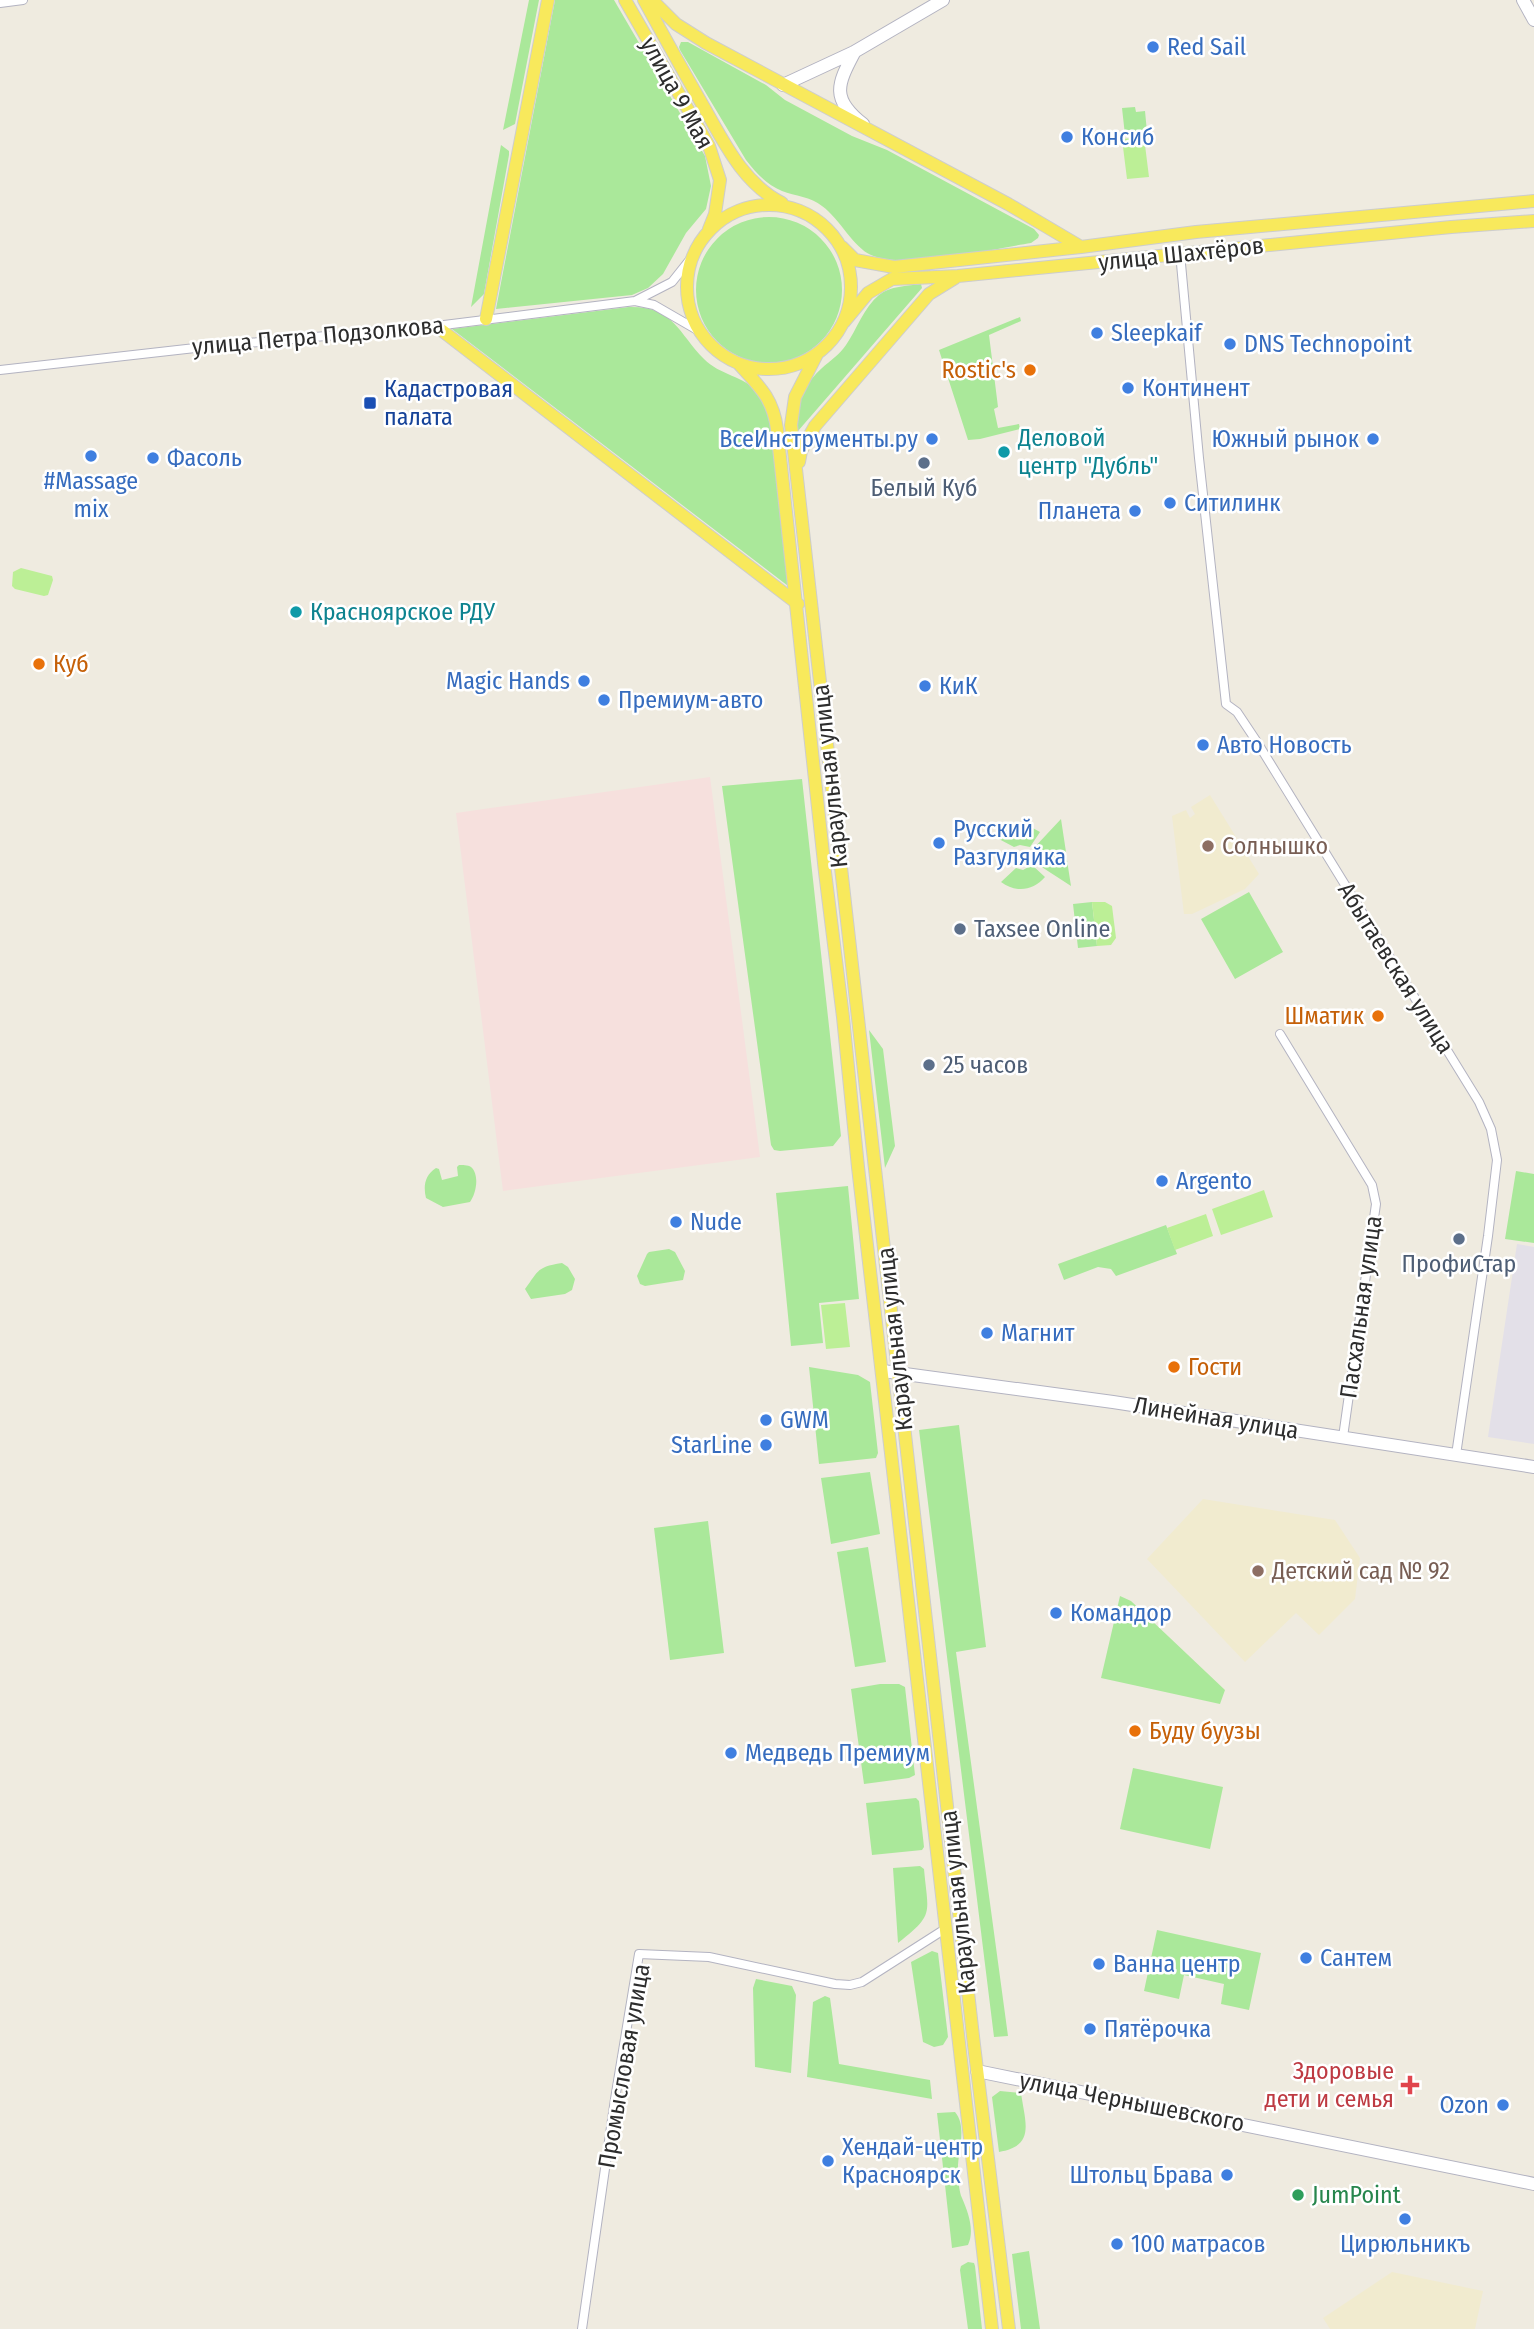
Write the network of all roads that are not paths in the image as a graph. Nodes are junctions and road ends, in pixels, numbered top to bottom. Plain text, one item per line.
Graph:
1 (23, 0) edge
2 (548, 0) edge
3 (625, 0) edge
4 (644, 0) edge
5 (652, 0) edge
6 (943, 0) edge
7 (1523, 0) edge
8 (0, 3) edge
9 (1534, 20) edge
10 (854, 52) junction
11 (783, 85) junction
12 (882, 138) junction
13 (1533, 201) edge
14 (788, 206) junction
15 (1534, 221) edge
16 (709, 230) junction
17 (842, 247) junction
18 (1081, 247) junction
19 (1180, 253) junction
20 (692, 257) junction
21 (958, 276) junction
22 (635, 302) junction
23 (486, 319) junction
24 (844, 321) junction
25 (436, 326) junction
26 (699, 331) junction
27 (817, 354) junction
28 (738, 364) junction
29 (0, 370) edge
30 (798, 482) junction
31 (798, 604) junction
32 (1280, 1034) dead end
33 (883, 1371) junction
34 (898, 1372) junction
35 (1343, 1437) junction
36 (1456, 1455) junction
37 (1534, 1466) edge
38 (946, 1929) junction
39 (977, 2071) junction
40 (963, 2072) junction
41 (1534, 2184) edge
42 (582, 2329) edge
43 (992, 2329) edge
44 (1009, 2329) edge

1 - 8 street
2 - 23 main road
3 - 16 main road, улица 9 Мая
4 - 14 main road, улица 9 Мая
5 - 11 main road
6 - 10 street
7 - 9 street
10 - 11 street
10 - 12 street
11 - 12 main road
12 - 18 main road
13 - 18 main road, улица Шахтёров
14 - 16 main road
14 - 17 main road
15 - 19 main road, улица Шахтёров
16 - 20 main road
17 - 18 main road, улица Шахтёров
17 - 24 main road
19 - 21 main road, улица Шахтёров
19 - 36 street, Абытаевская улица
20 - 22 street, улица Петра Подзолкова
20 - 26 main road
21 - 24 main road, улица Шахтёров
21 - 30 main road
22 - 23 street, улица Петра Подзолкова
22 - 26 street, улица Петра Подзолкова
23 - 25 street, улица Петра Подзолкова
24 - 27 main road
25 - 29 street, улица Петра Подзолкова
25 - 31 main road
26 - 28 main road
27 - 28 main road
27 - 30 main road, Караульная улица
28 - 31 main road, Караульная улица
30 - 34 main road, Караульная улица
31 - 33 main road, Караульная улица
32 - 35 street, Пасхальная улица
33 - 34 street, Линейная улица
33 - 38 main road, Караульная улица
34 - 35 street, Линейная улица
34 - 39 main road, Караульная улица
35 - 36 street, Линейная улица
36 - 37 street, Линейная улица
38 - 40 main road, Караульная улица
38 - 42 street, Промысловая улица
39 - 40 main road
39 - 41 street, улица Чернышевского
39 - 44 main road, Караульная улица
40 - 43 main road, Караульная улица

